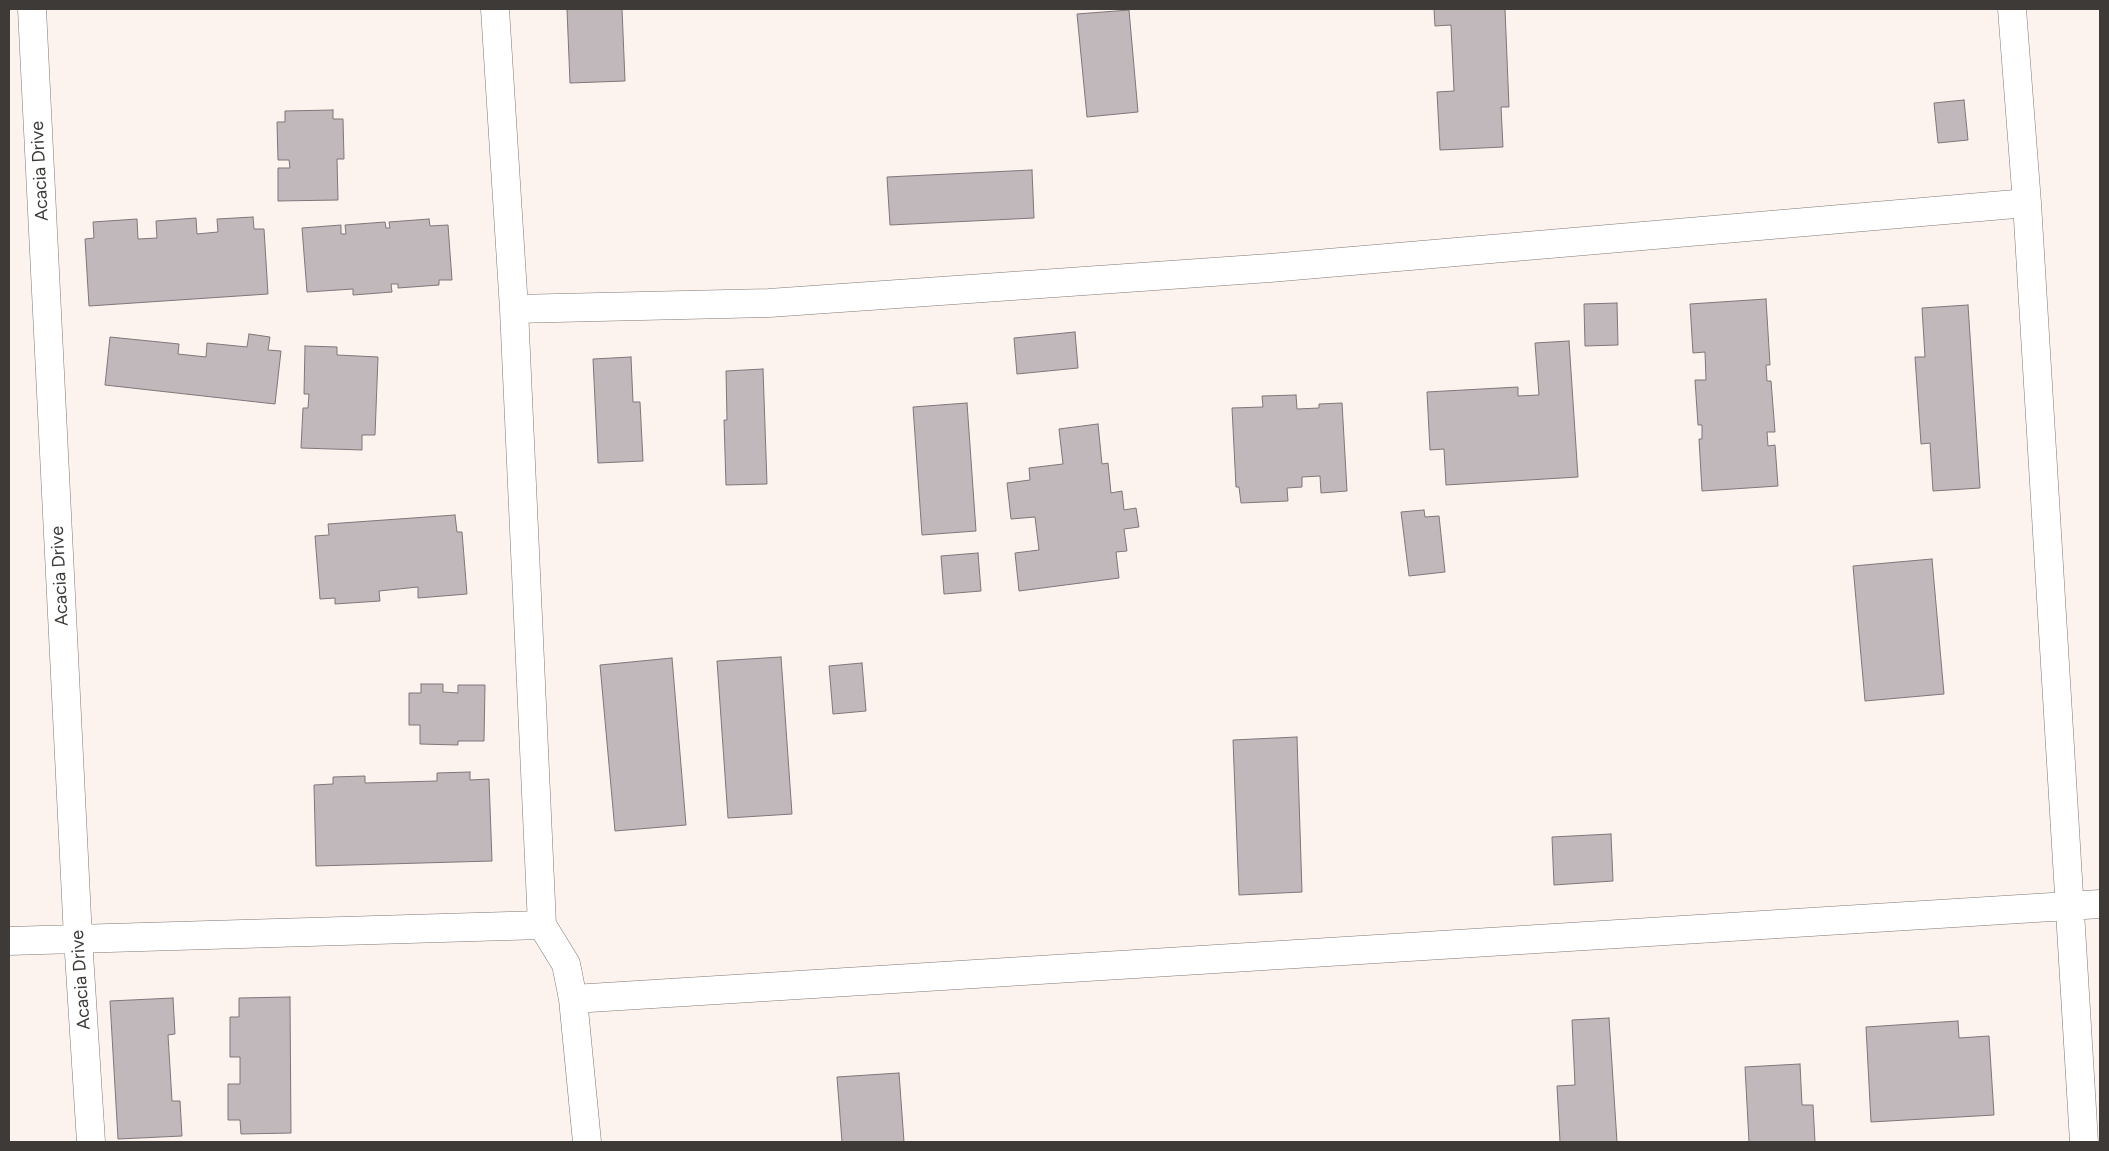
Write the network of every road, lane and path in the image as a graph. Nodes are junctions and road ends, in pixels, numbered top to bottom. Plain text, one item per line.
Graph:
1 (32, 9) edge
2 (495, 9) edge
3 (2012, 9) edge
4 (2027, 203) junction
5 (514, 308) junction
6 (2100, 904) edge
7 (2071, 906) junction
8 (542, 925) junction
9 (78, 938) junction
10 (9, 941) edge
11 (573, 999) junction
12 (91, 1142) edge
13 (587, 1142) edge
14 (2084, 1142) edge

1 - 9 street, Acacia Drive
2 - 5 street
3 - 4 street
4 - 5 street
4 - 7 street
5 - 8 street
6 - 7 street
7 - 11 street
7 - 14 street
8 - 9 street
8 - 11 street
9 - 10 street
9 - 12 street, Acacia Drive
11 - 13 street

